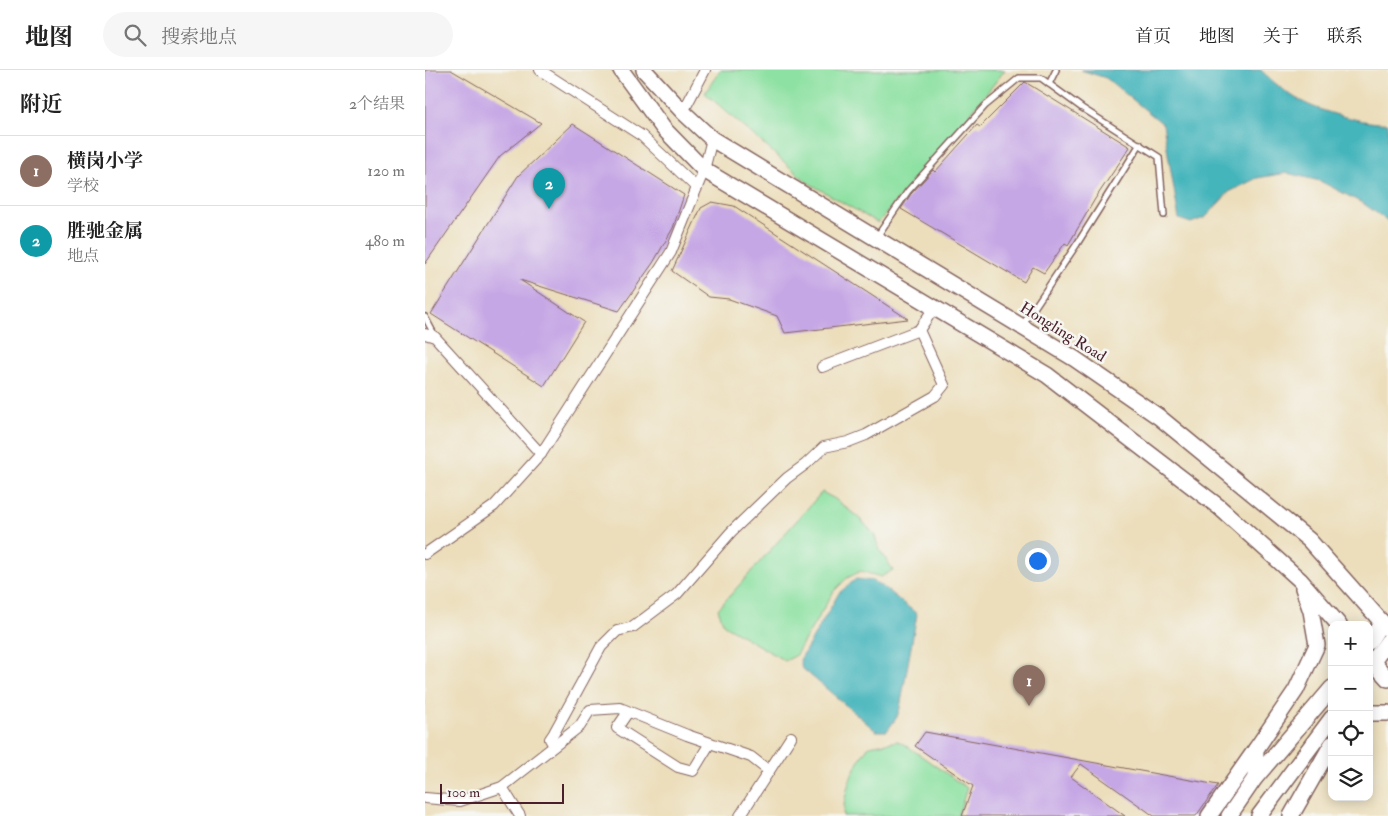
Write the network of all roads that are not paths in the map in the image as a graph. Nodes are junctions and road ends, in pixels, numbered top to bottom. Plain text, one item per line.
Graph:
1 (540, 70) edge
2 (621, 70) edge
3 (644, 70) edge
4 (705, 70) edge
5 (1056, 70) edge
6 (1049, 84) junction
7 (683, 112) junction
8 (712, 139) junction
9 (1140, 144) junction
10 (704, 170) junction
11 (697, 188) junction
12 (1164, 214) dead end
13 (876, 238) junction
14 (934, 308) junction
15 (425, 317) edge
16 (1021, 326) junction
17 (919, 330) junction
18 (430, 335) edge
19 (822, 367) dead end
20 (541, 454) junction
21 (425, 554) edge
22 (1300, 580) junction
23 (1336, 621) edge
24 (1385, 626) edge
25 (1373, 638) edge
26 (1388, 641) edge
27 (1373, 659) edge
28 (1373, 666) edge
29 (1388, 679) edge
30 (1328, 693) edge
31 (628, 712) junction
32 (1373, 713) edge
33 (1388, 713) edge
34 (1328, 723) edge
35 (791, 737) dead end
36 (1328, 741) edge
37 (710, 743) junction
38 (555, 746) junction
39 (1256, 749) junction
40 (1328, 751) edge
41 (769, 771) junction
42 (1255, 778) junction
43 (503, 787) junction
44 (1276, 792) junction
45 (425, 798) edge
46 (520, 816) edge
47 (740, 816) edge
48 (1209, 816) edge
49 (1229, 816) edge
50 (1259, 816) edge
51 (1291, 816) edge

1 - 11 street
2 - 10 main road
3 - 7 main road, Hongling Road
4 - 7 street
5 - 6 lane
6 - 9 lane
6 - 13 lane
7 - 8 main road, Hongling Road
8 - 10 street
8 - 13 main road, Hongling Road
9 - 12 lane
9 - 16 lane
10 - 11 street
10 - 14 main road
11 - 20 street
13 - 16 main road, Hongling Road
14 - 17 street
14 - 22 main road
15 - 18 lane
16 - 24 main road, Hongling Road
17 - 19 street
17 - 38 street
18 - 20 street
20 - 21 street
22 - 23 main road
22 - 39 main road
24 - 25 main road
26 - 27 main road
28 - 29 main road
30 - 42 main road
31 - 37 street
31 - 37 street
31 - 38 street
32 - 33 main road
34 - 44 main road
35 - 41 street
36 - 44 main road
37 - 41 street
38 - 43 street
39 - 42 main road
39 - 48 main road
40 - 51 main road
41 - 47 street
42 - 49 main road
43 - 45 street
43 - 46 street
44 - 50 main road

